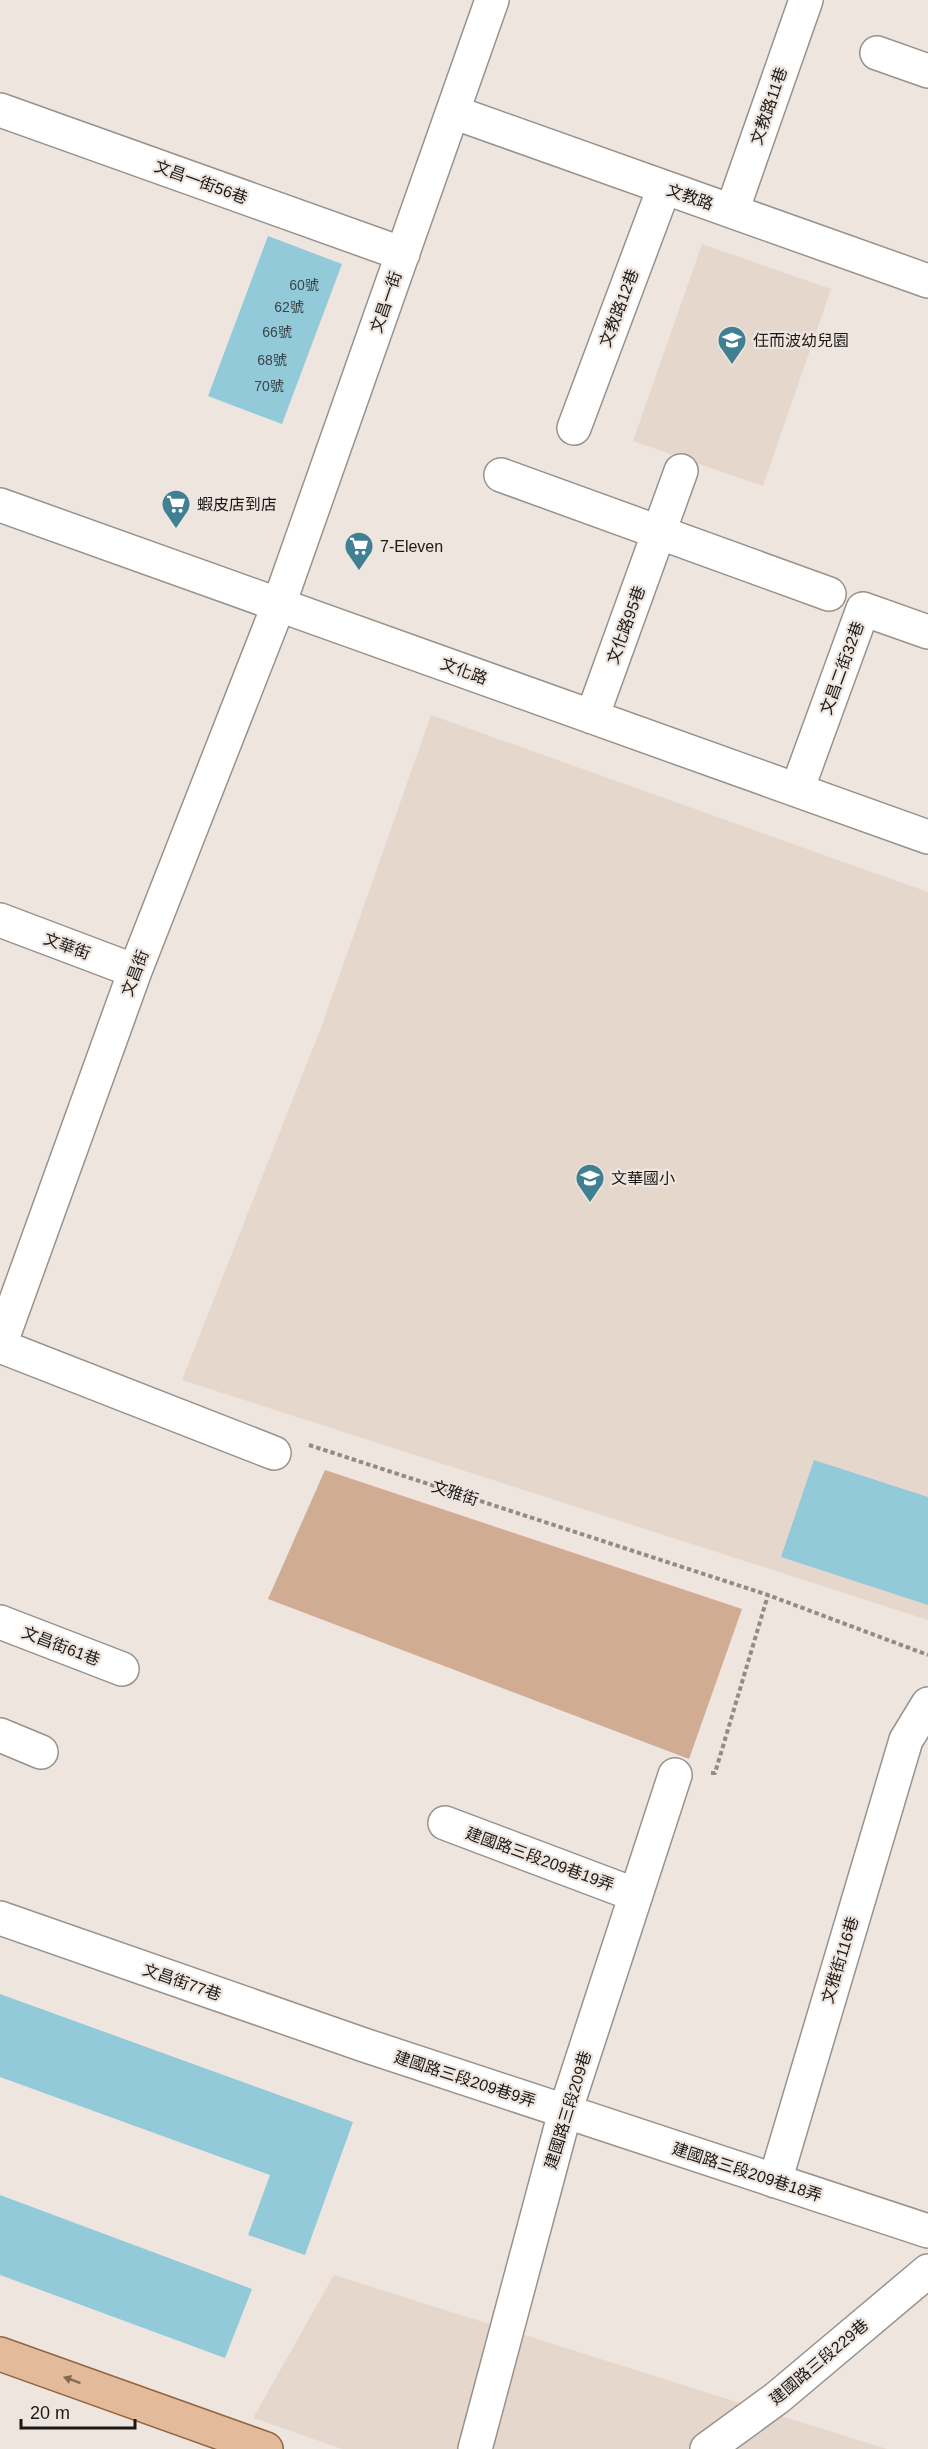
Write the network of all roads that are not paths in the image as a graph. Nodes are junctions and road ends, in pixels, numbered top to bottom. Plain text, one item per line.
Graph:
1 (492, 0) edge
2 (806, 0) edge
3 (877, 53) dead end
4 (928, 71) edge
5 (0, 110) edge
6 (453, 112) junction
7 (664, 188) junction
8 (732, 211) junction
9 (403, 254) junction
10 (928, 280) edge
11 (574, 428) dead end
12 (681, 471) dead end
13 (501, 475) dead end
14 (0, 505) edge
15 (659, 532) junction
16 (829, 594) dead end
17 (279, 604) junction
18 (928, 632) edge
19 (592, 717) junction
20 (797, 790) junction
21 (928, 837) edge
22 (0, 920) edge
23 (135, 971) junction
24 (0, 1346) edge
25 (274, 1453) road end
26 (0, 1622) edge
27 (122, 1669) dead end
28 (928, 1704) edge
29 (0, 1735) edge
30 (41, 1752) dead end
31 (675, 1775) road end
32 (445, 1823) dead end
33 (636, 1895) junction
34 (0, 1918) edge
35 (364, 2045) joint
36 (565, 2112) junction
37 (775, 2181) junction
38 (928, 2231) edge
39 (928, 2271) edge
40 (0, 2354) edge
41 (266, 2449) edge
42 (475, 2449) edge
43 (707, 2449) edge

1 - 6 street, 文昌一街
2 - 8 street, 文教路11巷
3 - 4 street
5 - 9 street, 文昌一街56巷
6 - 7 street, 文教路
6 - 9 street, 文昌一街
7 - 8 street, 文教路
7 - 11 street, 文教路12巷
8 - 10 street, 文教路
9 - 17 street, 文昌一街
12 - 15 street, 文化路95巷
13 - 15 street
14 - 17 street, 文化路
15 - 16 street
15 - 19 street, 文化路95巷
17 - 19 street, 文化路
17 - 23 street, 文昌街
18 - 20 street, 文昌二街32巷
19 - 20 street, 文化路
20 - 21 street, 文化路
22 - 23 street, 文華街
23 - 24 street, 文昌街
24 - 25 street
26 - 27 street, 文昌街61巷
28 - 37 street, 文雅街116巷
29 - 30 street
31 - 33 street, 建國路三段209巷
32 - 33 street, 建國路三段209巷19弄
33 - 36 street, 建國路三段209巷
34 - 35 street, 文昌街77巷
35 - 36 street, 建國路三段209巷9弄
36 - 37 street, 建國路三段209巷18弄
36 - 42 street, 建國路三段209巷
37 - 38 street, 建國路三段209巷18弄
39 - 43 street, 建國路三段229巷
41 -> 40 main road

